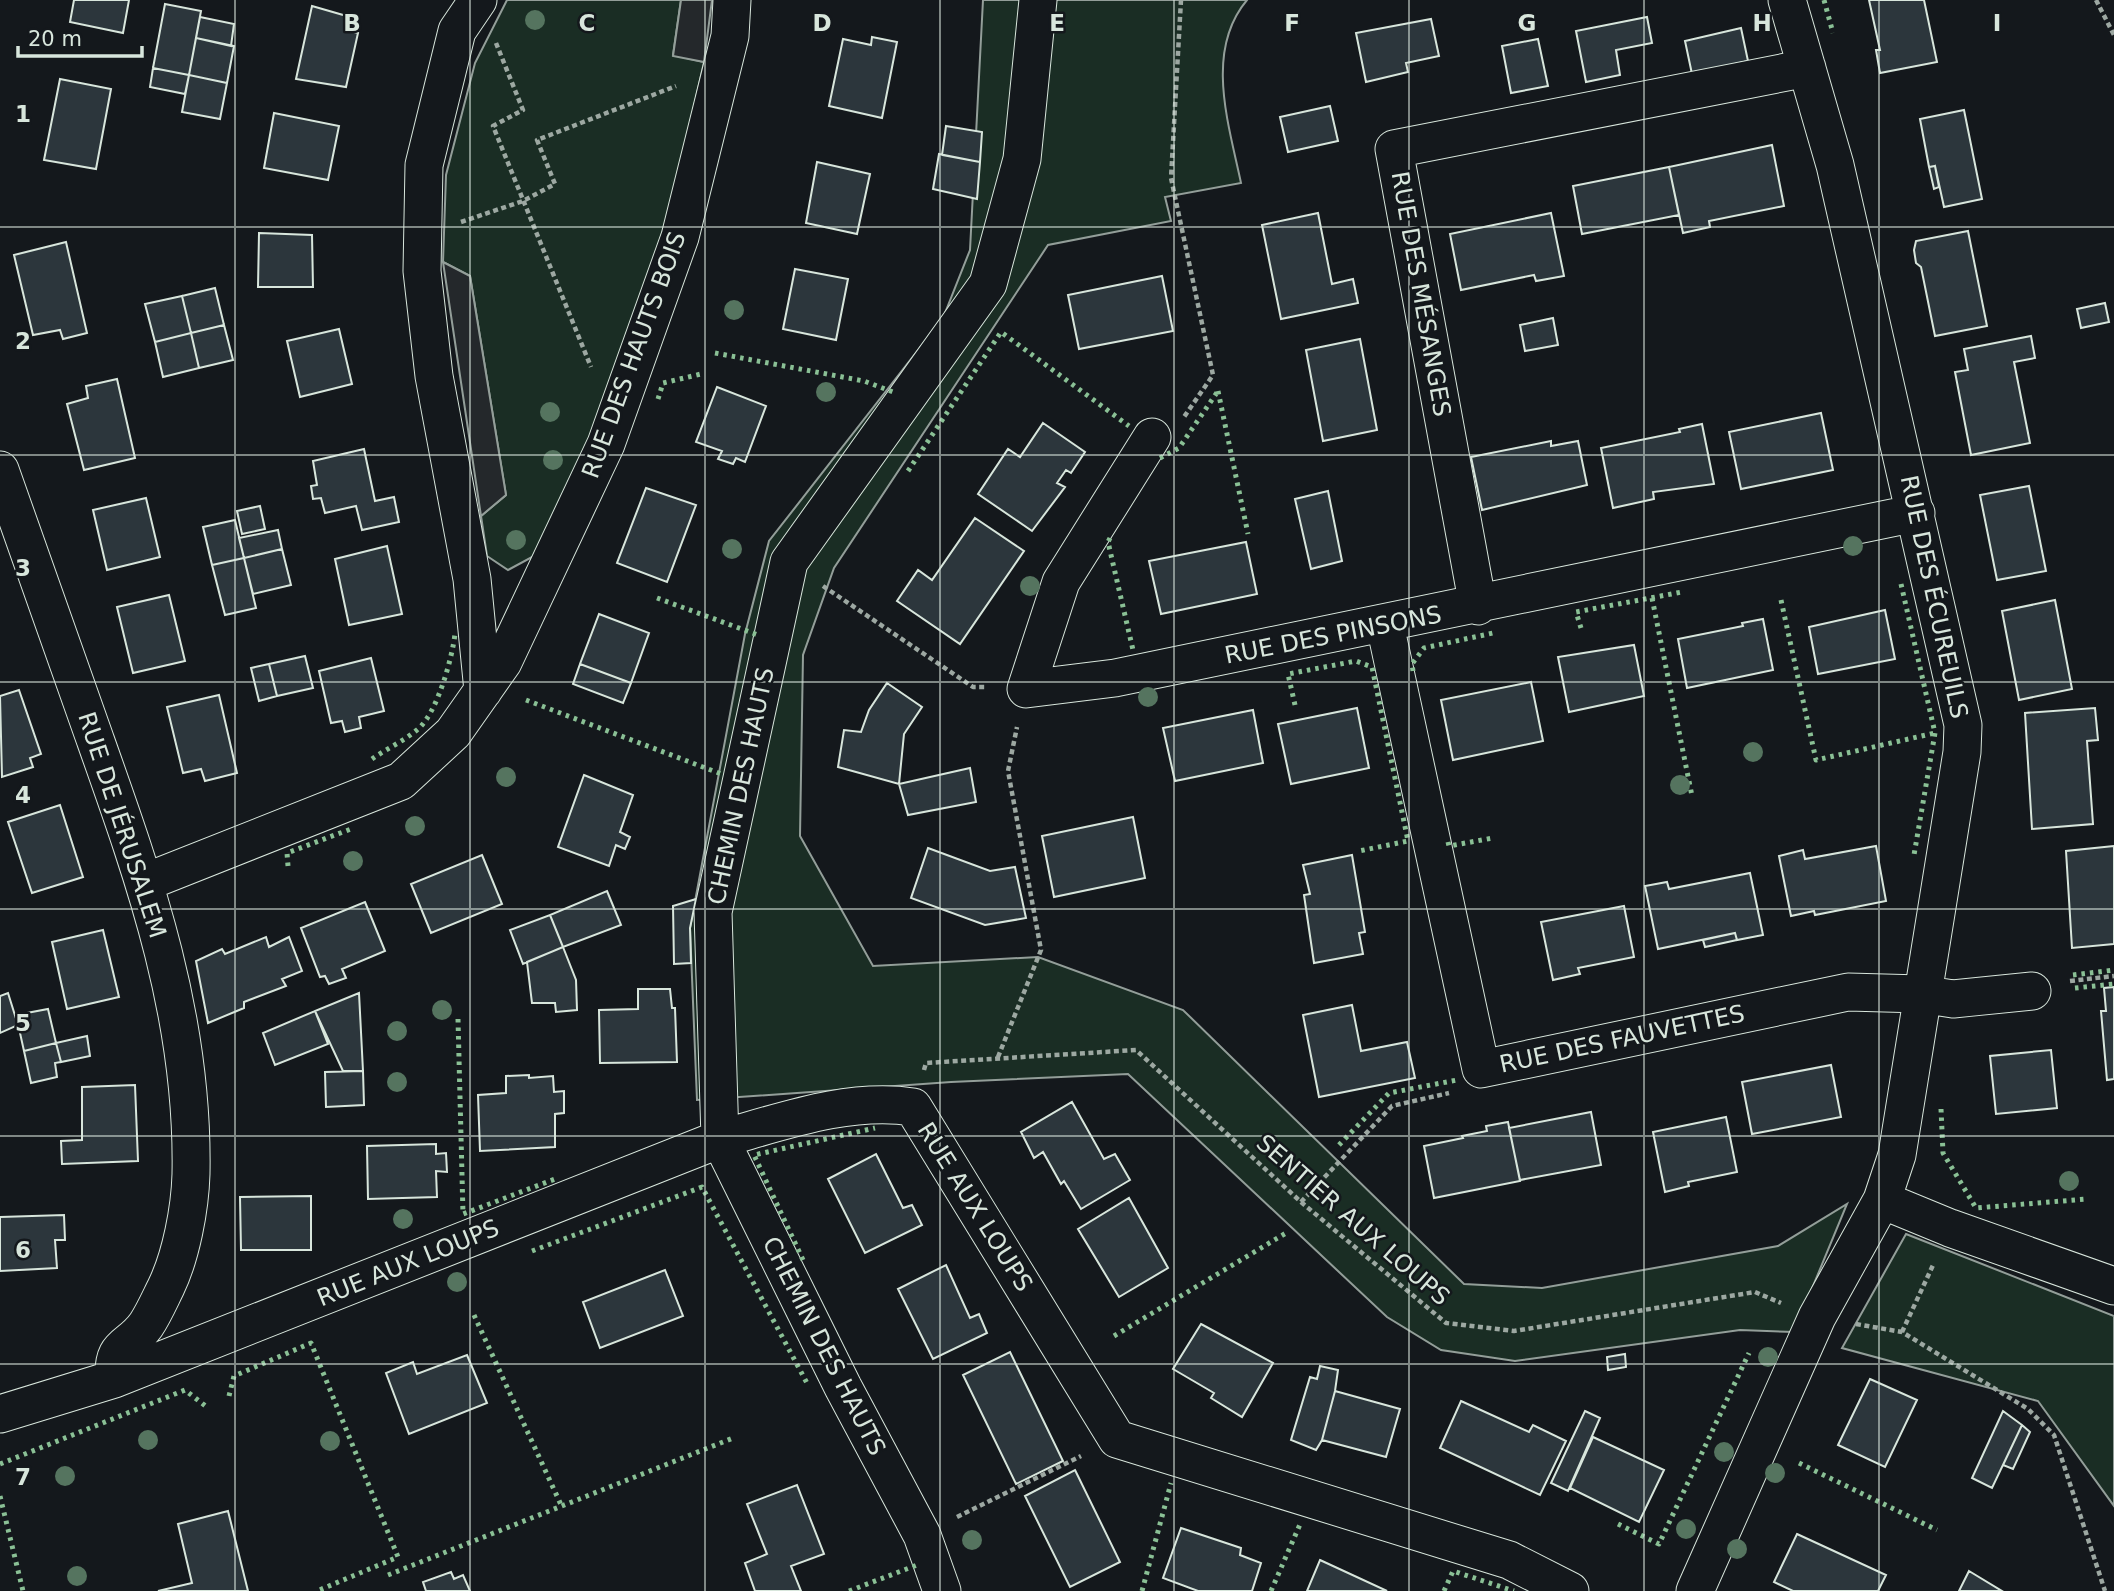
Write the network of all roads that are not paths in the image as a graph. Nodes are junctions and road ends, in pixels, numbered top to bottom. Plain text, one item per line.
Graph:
1 (478, 0) edge
2 (733, 0) edge
3 (1038, 0) edge
4 (1787, 0) edge
5 (1807, 68) junction
6 (1152, 437) road end
7 (0, 470) edge
8 (1916, 513) junction
9 (1478, 606) junction
10 (1385, 625) junction
11 (483, 691) junction
12 (146, 882) junction
13 (2032, 991) dead end
14 (1920, 994) junction
15 (720, 1139) junction
16 (1882, 1200) junction
17 (2114, 1286) edge
18 (114, 1379) junction
19 (0, 1414) edge
20 (942, 1591) edge
21 (1570, 1591) edge
22 (1695, 1591) edge

1 - 11 street
2 - 11 street, RUE DES HAUTS BOIS
3 - 15 street, CHEMIN DES HAUTS
4 - 5 street, RUE DES ÉCUREUILS
5 - 8 street, RUE DES ÉCUREUILS
5 - 9 street, RUE DES MÉSANGES
6 - 10 street, RUE DES PINSONS
7 - 12 street, RUE DE JÉRUSALEM
8 - 9 street, RUE DES PINSONS
8 - 14 street, RUE DES ÉCUREUILS
9 - 10 street, RUE DES PINSONS
10 - 14 street, RUE DES FAUVETTES
11 - 12 street, RUE DES HAUTS BOIS
12 - 18 street, RUE DE JÉRUSALEM
13 - 14 street, RUE DES FAUVETTES
14 - 16 street, RUE DES ÉCUREUILS
15 - 18 street, RUE AUX LOUPS
15 - 20 street, CHEMIN DES HAUTS
15 - 21 street, RUE AUX LOUPS
16 - 17 street
16 - 22 street, RUE DES ÉCUREUILS
18 - 19 street, RUE AUX LOUPS

